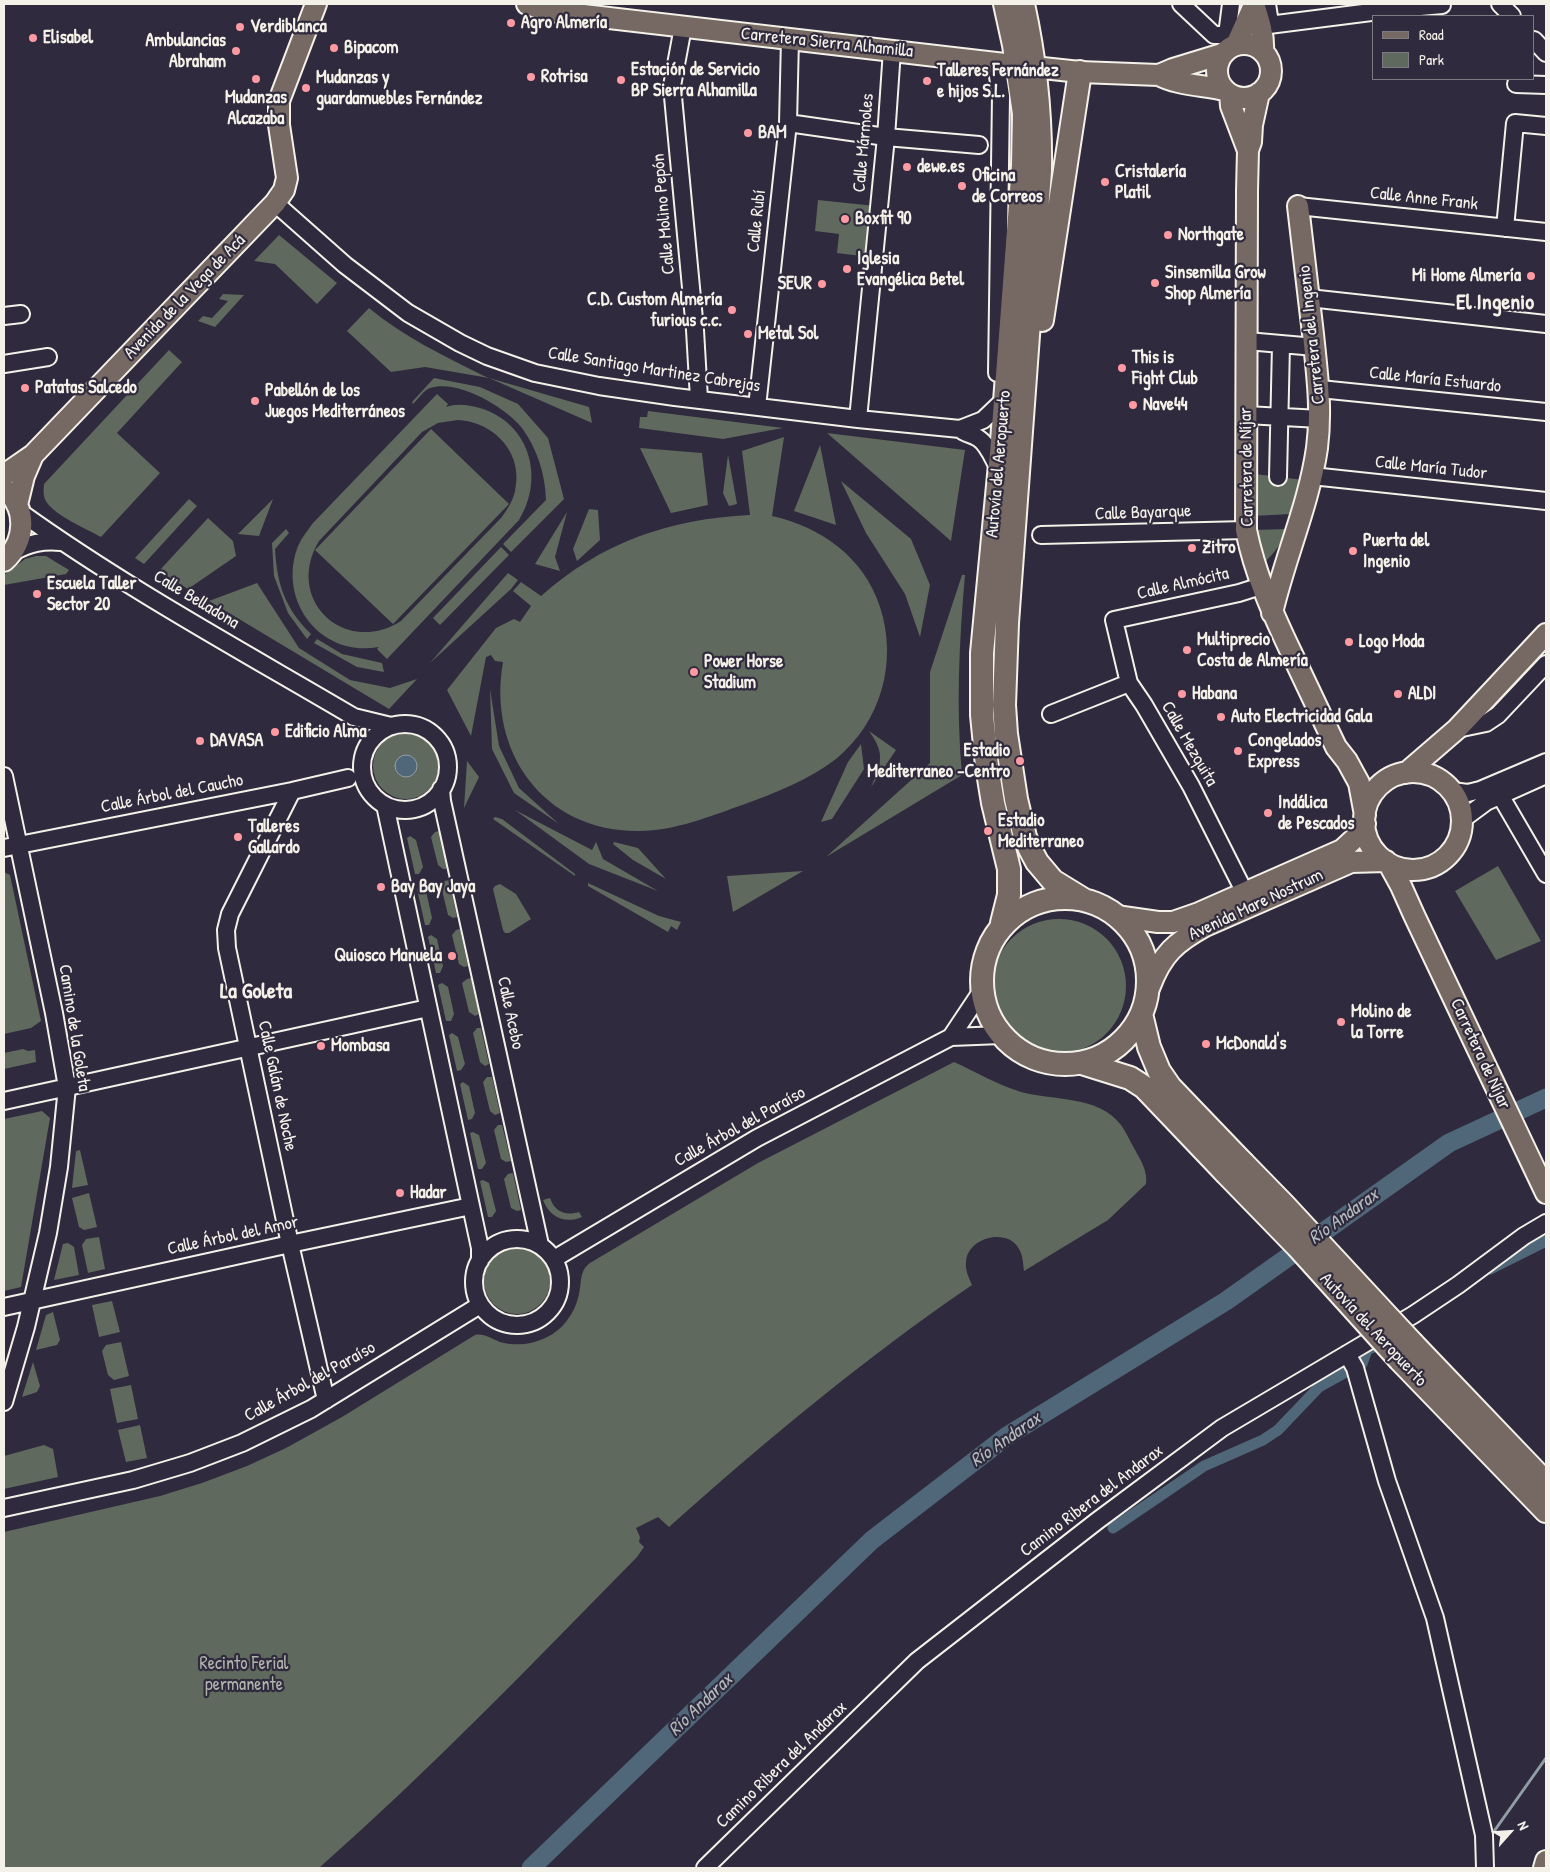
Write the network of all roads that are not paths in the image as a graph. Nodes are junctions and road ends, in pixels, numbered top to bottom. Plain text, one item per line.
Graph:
1 (316, 4) edge
2 (527, 4) edge
3 (1006, 4) edge
4 (1023, 4) edge
5 (1181, 4) edge
6 (1231, 4) edge
7 (1258, 4) edge
8 (1500, 4) edge
9 (1442, 5) edge
10 (1386, 7) edge
11 (1511, 15) edge
12 (1266, 24) junction
13 (683, 27) junction
14 (790, 39) junction
15 (1535, 41) edge
16 (1229, 45) junction
17 (892, 50) junction
18 (1263, 51) junction
19 (1546, 53) edge
20 (1016, 65) junction
21 (1080, 72) junction
22 (1159, 75) junction
23 (1516, 84) dead end
24 (1546, 85) edge
25 (1228, 92) junction
26 (1259, 93) junction
27 (788, 123) junction
28 (1546, 126) edge
29 (886, 137) junction
30 (979, 145) dead end
31 (1248, 150) junction
32 (275, 203) junction
33 (1298, 206) joint
34 (1505, 228) junction
35 (1546, 232) edge
36 (1309, 298) junction
37 (20, 314) dead end
38 (4, 316) edge
39 (1546, 324) edge
40 (1246, 341) junction
41 (1281, 345) junction
42 (1314, 348) junction
43 (48, 357) dead end
44 (4, 364) edge
45 (1320, 389) junction
46 (699, 399) junction
47 (1000, 404) junction
48 (757, 406) junction
49 (1546, 412) edge
50 (1246, 415) junction
51 (1280, 417) junction
52 (858, 419) junction
53 (1320, 419) junction
54 (960, 428) junction
55 (33, 455) junction
56 (995, 462) junction
57 (4, 475) edge
58 (1312, 476) junction
59 (1278, 477) dead end
60 (4, 489) edge
61 (1546, 501) edge
62 (1016, 502) junction
63 (19, 509) junction
64 (1246, 530) junction
65 (1041, 535) dead end
66 (61, 542) junction
67 (1290, 550) junction
68 (8, 556) edge
69 (1260, 581) junction
70 (1272, 612) junction
71 (1114, 620) joint
72 (1546, 634) edge
73 (1546, 664) edge
74 (1129, 683) junction
75 (1051, 714) dead end
76 (354, 717) junction
77 (391, 726) junction
78 (1454, 732) junction
79 (365, 755) junction
80 (1347, 762) junction
81 (1546, 762) edge
82 (1400, 774) junction
83 (4, 776) edge
84 (348, 778) junction
85 (1544, 780) edge
86 (1447, 786) junction
87 (441, 789) junction
88 (368, 791) junction
89 (292, 792) junction
90 (1500, 795) junction
91 (385, 804) junction
92 (1365, 819) junction
93 (1462, 819) junction
94 (11, 847) edge
95 (1387, 863) junction
96 (1428, 868) junction
97 (1546, 874) edge
98 (1240, 883) dead end
99 (1084, 900) junction
100 (1414, 915) junction
101 (1116, 916) junction
102 (1002, 923) junction
103 (1150, 986) junction
104 (980, 992) junction
105 (428, 1008) junction
106 (1142, 1018) junction
107 (1001, 1035) junction
108 (951, 1037) junction
109 (248, 1047) junction
110 (1082, 1063) junction
111 (67, 1087) junction
112 (4, 1101) edge
113 (1233, 1167) junction
114 (1546, 1193) edge
115 (471, 1206) junction
116 (1546, 1223) edge
117 (290, 1244) junction
118 (540, 1245) junction
119 (554, 1259) junction
120 (480, 1260) junction
121 (32, 1301) junction
122 (480, 1305) junction
123 (4, 1307) edge
124 (1406, 1352) junction
125 (1347, 1354) junction
126 (326, 1400) junction
127 (4, 1402) edge
128 (1546, 1483) edge
129 (4, 1508) edge
130 (1546, 1511) edge
131 (1546, 1860) edge
132 (705, 1868) edge
133 (1486, 1868) edge
134 (1544, 1868) edge

1 - 32 main road, Avenida de la Vega de Acá
2 - 13 main road, Carretera Sierra Alhamilla
3 - 20 highway, Autovía del Aeropuerto
4 - 20 highway, Autovía del Aeropuerto
5 - 16 street
6 - 16 street
7 - 12 main road
7 - 16 main road
8 - 11 street
9 - 10 street
10 - 12 street
12 - 18 main road
13 - 14 main road, Carretera Sierra Alhamilla
13 - 46 street, Calle Molino Pepón
14 - 17 main road, Carretera Sierra Alhamilla
14 - 27 street, Calle Rubí
15 - 19 street
16 - 18 main road
16 - 22 main road, Carretera Sierra Alhamilla
16 - 25 main road
17 - 20 main road, Carretera Sierra Alhamilla
17 - 29 street, Calle Mármoles
18 - 26 main road
20 - 21 main road, Carretera Sierra Alhamilla
20 - 47 highway, Autovía del Aeropuerto
20 - 62 highway, Autovía del Aeropuerto
21 - 22 main road, Carretera Sierra Alhamilla
21 - 62 highway
22 - 25 main road, Carretera Sierra Alhamilla
23 - 24 street
25 - 26 main road
25 - 31 main road, Carretera de Níjar
26 - 31 main road, Carretera de Níjar
27 - 29 street
27 - 48 street, Calle Rubí
28 - 34 street
29 - 30 street
29 - 52 street, Calle Mármoles
31 - 40 main road, Carretera de Níjar
32 - 46 street, Calle Santiago Martinez Cabrejas
32 - 55 main road, Avenida de la Vega de Acá
33 - 34 street, Calle Anne Frank
33 - 36 main road, Carretera del Ingenio
34 - 35 street, Calle Anne Frank
36 - 39 street
36 - 42 main road, Carretera del Ingenio
37 - 38 street
40 - 41 street
40 - 50 main road, Carretera de Níjar
41 - 42 street
41 - 51 street
42 - 45 main road, Carretera del Ingenio
43 - 44 street
45 - 49 street, Calle María Estuardo
45 - 53 main road, Carretera del Ingenio
46 - 48 street, Calle Santiago Martinez Cabrejas
47 - 54 street, Calle Santiago Martinez Cabrejas
47 - 56 highway, Autovía del Aeropuerto
48 - 52 street, Calle Santiago Martinez Cabrejas
50 - 51 street
50 - 64 main road, Carretera de Níjar
51 - 53 street
51 - 59 street
52 - 54 street, Calle Santiago Martinez Cabrejas
53 - 58 main road, Carretera del Ingenio
54 - 56 street, Calle Santiago Martinez Cabrejas
55 - 57 main road, Avenida de la Vega de Acá
55 - 63 main road, Avenida de la Vega de Acá
56 - 102 highway, Autovía del Aeropuerto
58 - 61 street, Calle María Tudor
58 - 67 main road, Carretera del Ingenio
60 - 63 main road
62 - 99 highway, Autovía del Aeropuerto
63 - 66 street, Calle Belladona
63 - 68 main road, Avenida de la Vega de Acá
64 - 65 street, Calle Bayarque
64 - 69 main road, Carretera de Níjar
66 - 68 street
66 - 76 street, Calle Belladona
67 - 69 main road
67 - 70 main road, Carretera del Ingenio
69 - 70 main road, Carretera de Níjar
69 - 71 street, Calle Almócita
70 - 80 main road, Carretera de Níjar
71 - 74 street, Calle Mezquita
72 - 78 main road
73 - 78 street
74 - 75 street
74 - 98 street, Calle Mezquita
76 - 77 street, Calle Belladona
76 - 79 street
77 - 79 street
77 - 87 street
78 - 82 main road
78 - 86 main road
79 - 84 street
79 - 88 street
80 - 82 main road
80 - 92 main road, Carretera de Níjar
81 - 86 street
82 - 86 main road
82 - 92 main road
83 - 94 street, Camino de la Goleta
84 - 88 street
84 - 89 street, Calle Árbol del Caucho
85 - 90 street
86 - 93 main road
87 - 91 street
87 - 118 street, Calle Acebo
88 - 91 street
89 - 94 street, Calle Árbol del Caucho
89 - 109 street, Calle Galán de Noche
90 - 93 street
90 - 97 street
91 - 105 street
92 - 95 main road
92 - 101 main road, Avenida Mare Nostrum
93 - 96 main road
94 - 111 street, Camino de la Goleta
95 - 96 main road
95 - 100 main road, Carretera de Níjar
95 - 103 main road, Avenida Mare Nostrum
96 - 100 main road, Carretera de Níjar
99 - 101 highway
99 - 102 highway
100 - 114 main road, Carretera de Níjar
101 - 103 highway
102 - 104 highway
103 - 106 highway
104 - 107 highway
104 - 108 street
105 - 109 street
105 - 115 street
106 - 110 highway
106 - 113 highway, Autovía del Aeropuerto
107 - 108 street
107 - 110 highway
108 - 119 street, Calle Árbol del Paraíso
109 - 111 street
109 - 117 street, Calle Galán de Noche
110 - 113 highway, Autovía del Aeropuerto
111 - 112 street
111 - 121 street, Camino de la Goleta
113 - 124 highway, Autovía del Aeropuerto, bridge
115 - 117 street, Calle Árbol del Amor
115 - 120 street
116 - 125 street, Camino Ribera del Andarax
117 - 121 street, Calle Árbol del Amor
117 - 126 street, Calle Galán de Noche
118 - 119 street
118 - 120 street
119 - 122 street
120 - 122 street
121 - 123 street, Calle Árbol del Amor
121 - 127 street, Camino de la Goleta
122 - 126 street, Calle Árbol del Paraíso
124 - 128 highway, Autovía del Aeropuerto
124 - 130 highway, Autovía del Aeropuerto
125 - 132 street, Camino Ribera del Andarax
125 - 133 street
126 - 129 street, Calle Árbol del Paraíso
131 - 134 main road

